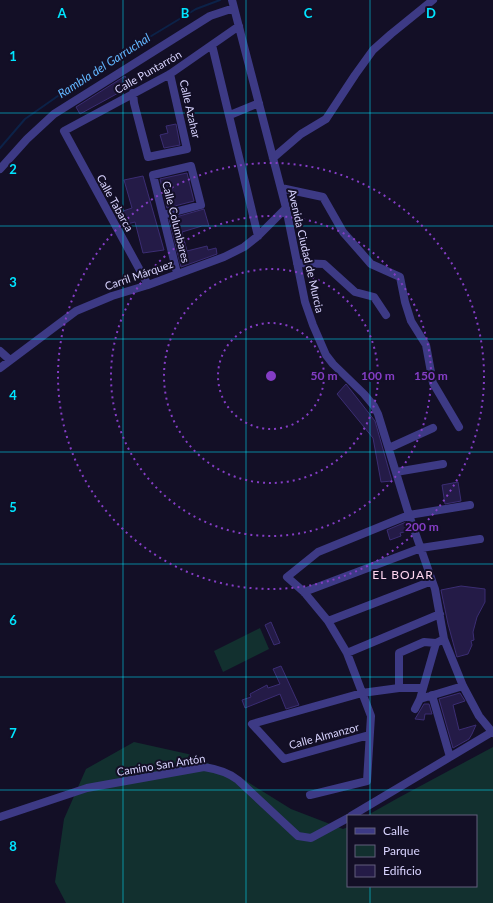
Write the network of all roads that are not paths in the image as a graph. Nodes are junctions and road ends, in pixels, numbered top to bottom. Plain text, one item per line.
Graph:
1 (433, 0) edge
2 (233, 4) edge
3 (239, 26) junction
4 (212, 45) junction
5 (170, 74) junction
6 (133, 94) junction
7 (259, 103) junction
8 (230, 115) junction
9 (64, 131) joint
10 (273, 158) junction
11 (0, 169) edge
12 (281, 188) junction
13 (286, 208) junction
14 (163, 214) junction
15 (258, 236) junction
16 (297, 263) junction
17 (177, 273) junction
18 (148, 285) junction
19 (386, 315) dead end
20 (0, 351) edge
21 (10, 360) junction
22 (0, 368) edge
23 (459, 427) dead end
24 (433, 428) dead end
25 (389, 448) junction
26 (443, 464) dead end
27 (396, 472) junction
28 (470, 505) dead end
29 (409, 515) junction
30 (480, 539) dead end
31 (421, 548) junction
32 (432, 581) junction
33 (304, 592) junction
34 (440, 614) junction
35 (328, 621) junction
36 (444, 638) junction
37 (436, 643) junction
38 (347, 653) junction
39 (463, 686) junction
40 (398, 688) junction
41 (422, 688) junction
42 (362, 693) junction
43 (432, 695) junction
44 (420, 699) junction
45 (415, 709) dead end
46 (493, 732) edge
47 (369, 736) junction
48 (450, 757) junction
49 (310, 795) dead end
50 (352, 815) edge
51 (0, 817) edge
52 (347, 818) edge

1 - 10 street
2 - 3 street, Avenida Ciudad de Murcia
2 - 11 street
3 - 4 street, Calle Puntarrón
3 - 7 street, Avenida Ciudad de Murcia
4 - 5 street, Calle Puntarrón
4 - 8 street
5 - 6 street, Calle Puntarrón
5 - 6 street, Calle Azahar
6 - 9 street, Calle Puntarrón
7 - 8 street
7 - 10 street, Avenida Ciudad de Murcia
8 - 15 street
9 - 18 street, Calle Tabarca
10 - 12 street, Avenida Ciudad de Murcia
12 - 13 street, Avenida Ciudad de Murcia
12 - 23 street
13 - 15 street, Carril Márquez
13 - 16 street, Avenida Ciudad de Murcia
14 - 14 street, Calle Columbares
14 - 17 street, Calle Columbares
15 - 17 street, Carril Márquez
16 - 19 street
16 - 25 street, Avenida Ciudad de Murcia
17 - 18 street, Carril Márquez
18 - 21 street, Carril Márquez
20 - 21 street
21 - 22 street, Carril Márquez
24 - 25 street
25 - 27 street, Avenida Ciudad de Murcia
26 - 27 street
27 - 29 street, Avenida Ciudad de Murcia
28 - 29 street
29 - 31 street, Avenida Ciudad de Murcia
29 - 33 street
30 - 31 street
31 - 32 street, Avenida Ciudad de Murcia
31 - 33 street
32 - 34 street, Avenida Ciudad de Murcia
32 - 35 street
33 - 35 street
34 - 36 street, Avenida Ciudad de Murcia
34 - 38 street
35 - 38 street
36 - 37 street
36 - 39 street, Avenida Ciudad de Murcia
37 - 40 street
37 - 41 street
38 - 42 street
39 - 43 street
39 - 46 street, Avenida Ciudad de Murcia
40 - 41 street
40 - 42 street
41 - 44 street
42 - 47 street
42 - 47 street, Calle Almanzor
43 - 44 street
43 - 48 street
44 - 45 street
46 - 48 street, Camino San Antón
47 - 49 street
48 - 50 street, Camino San Antón
51 - 52 street, Camino San Antón

